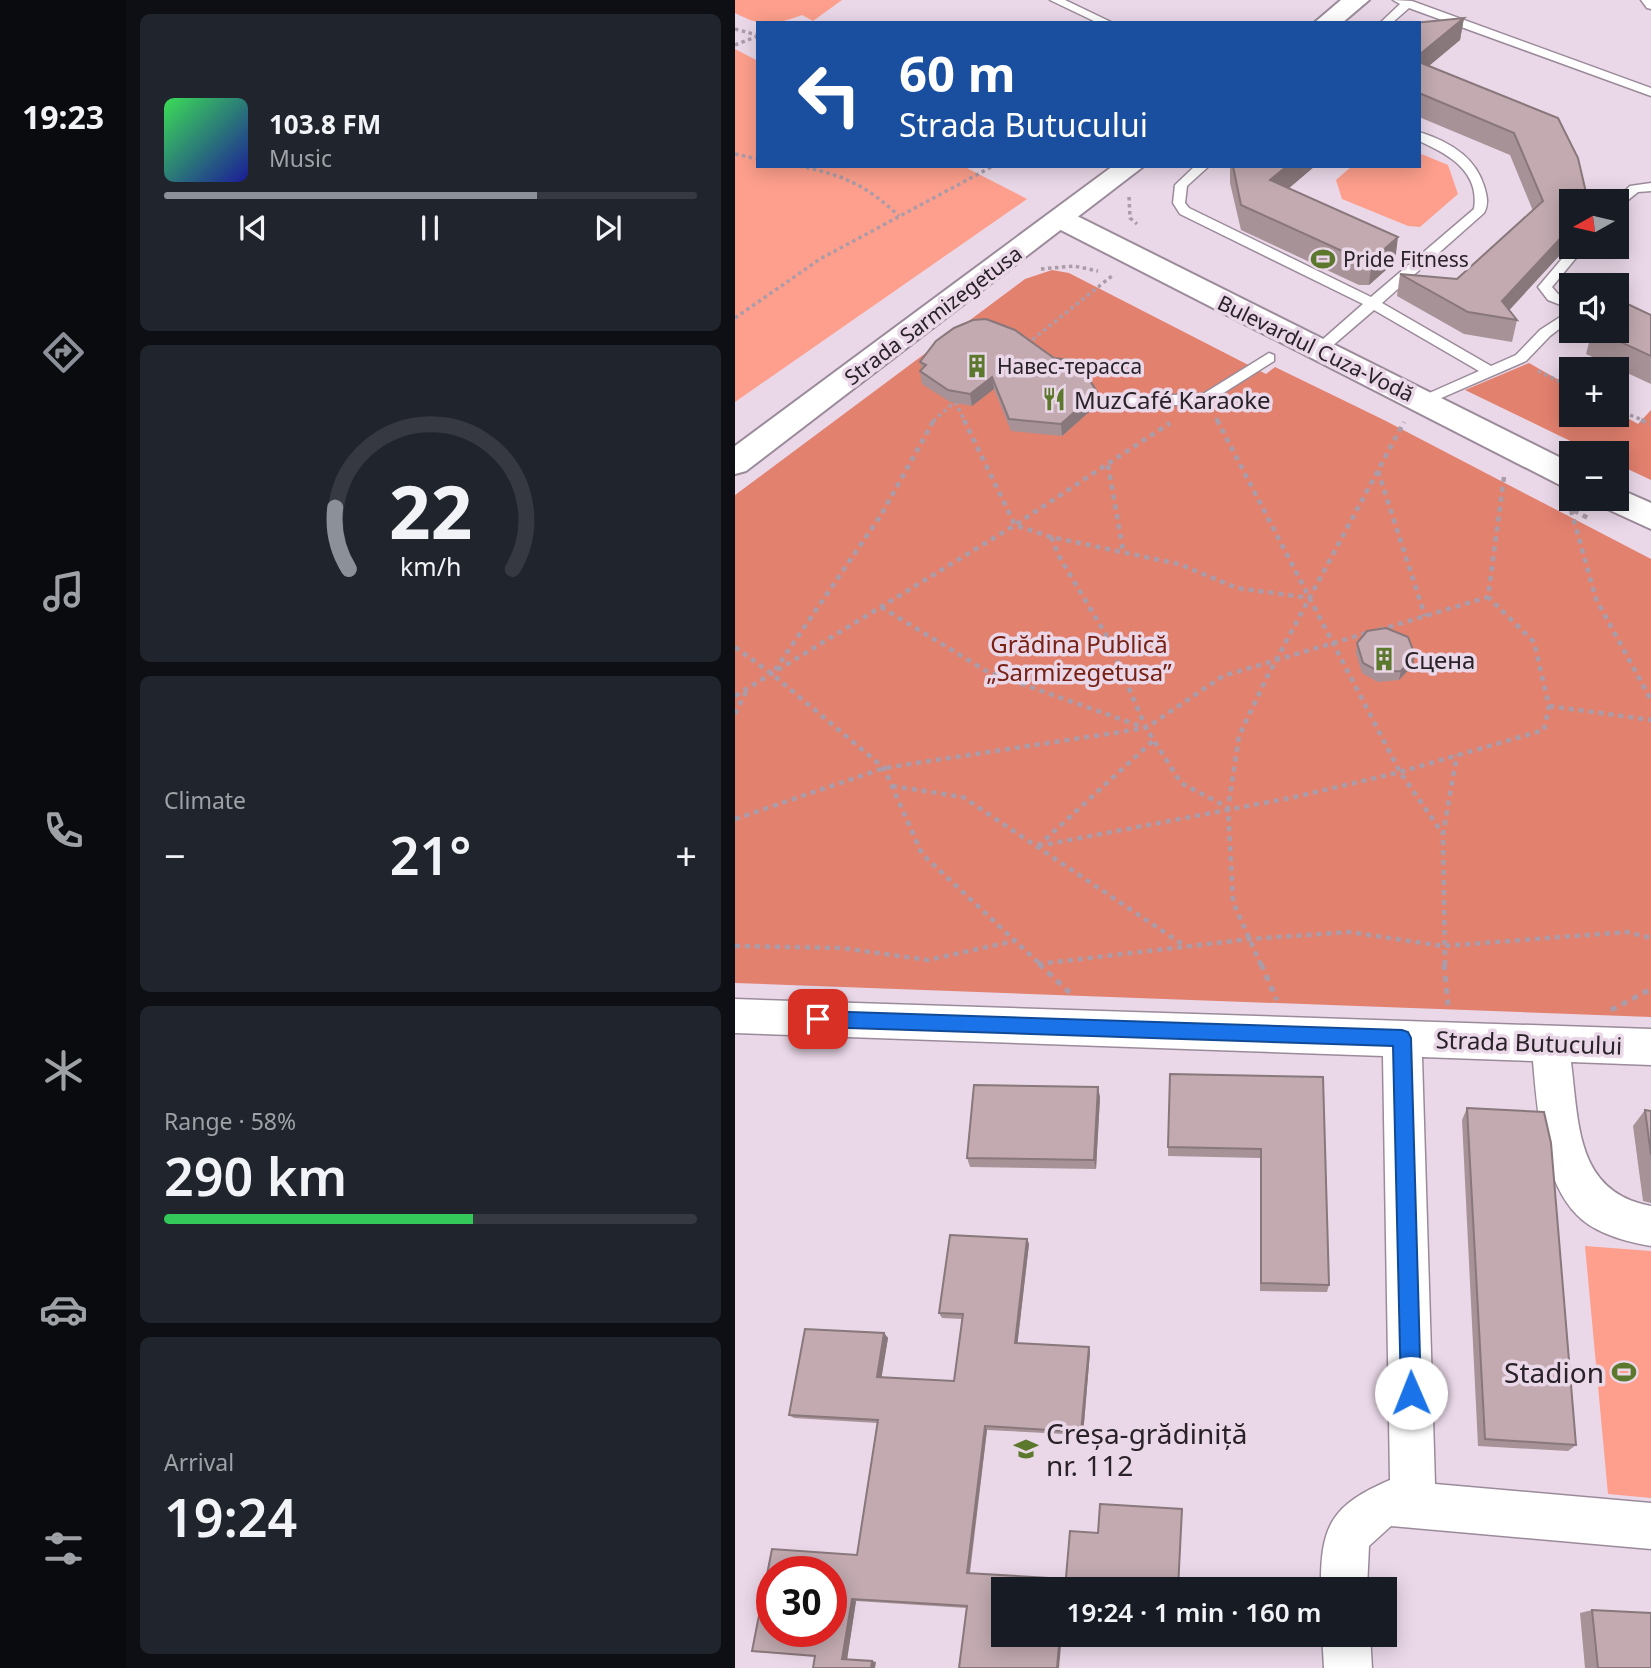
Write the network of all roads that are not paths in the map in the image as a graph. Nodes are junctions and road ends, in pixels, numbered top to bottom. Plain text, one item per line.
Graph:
1 (1056, 0) edge
2 (1357, 0) edge
3 (1647, 0) edge
4 (1404, 2) edge
5 (1651, 6) edge
6 (1103, 21) edge
7 (1329, 21) edge
8 (1387, 21) edge
9 (1651, 92) edge
10 (1421, 137) edge
11 (1128, 168) edge
12 (1201, 168) edge
13 (1651, 187) edge
14 (1629, 193) edge
15 (1061, 219) junction
16 (1569, 259) edge
17 (1559, 300) edge
18 (1372, 303) junction
19 (1559, 323) edge
20 (1319, 350) junction
21 (1269, 358) dead end
22 (1490, 371) junction
23 (1423, 401) junction
24 (1113, 402) dead end
25 (735, 463) edge
26 (1559, 471) edge
27 (1629, 506) edge
28 (1651, 517) edge
29 (735, 1016) edge
30 (1402, 1038) junction
31 (1550, 1043) junction
32 (1651, 1047) edge
33 (1651, 1226) edge
34 (1413, 1505) junction
35 (1651, 1526) edge
36 (1343, 1577) edge
37 (1347, 1647) edge
38 (1348, 1668) edge

1 - 6 lane
2 - 7 main road
3 - 5 lane
4 - 8 lane
4 - 9 lane
10 - 18 lane
11 - 15 main road, Strada Sarmizegetusa
12 - 18 lane
13 - 14 lane
15 - 20 main road, Bulevardul Cuza-Vodă
15 - 25 main road, Strada Sarmizegetusa
16 - 17 lane
18 - 20 lane
18 - 22 lane
19 - 22 lane
20 - 23 main road, Bulevardul Cuza-Vodă
21 - 24 lane
22 - 23 lane
23 - 26 main road, Bulevardul Cuza-Vodă
27 - 28 main road
29 - 30 street, Strada Butucului
30 - 31 street, Strada Butucului
30 - 34 street
31 - 32 street, Strada Butucului
31 - 33 street
34 - 35 street
34 - 36 street
37 - 38 street

